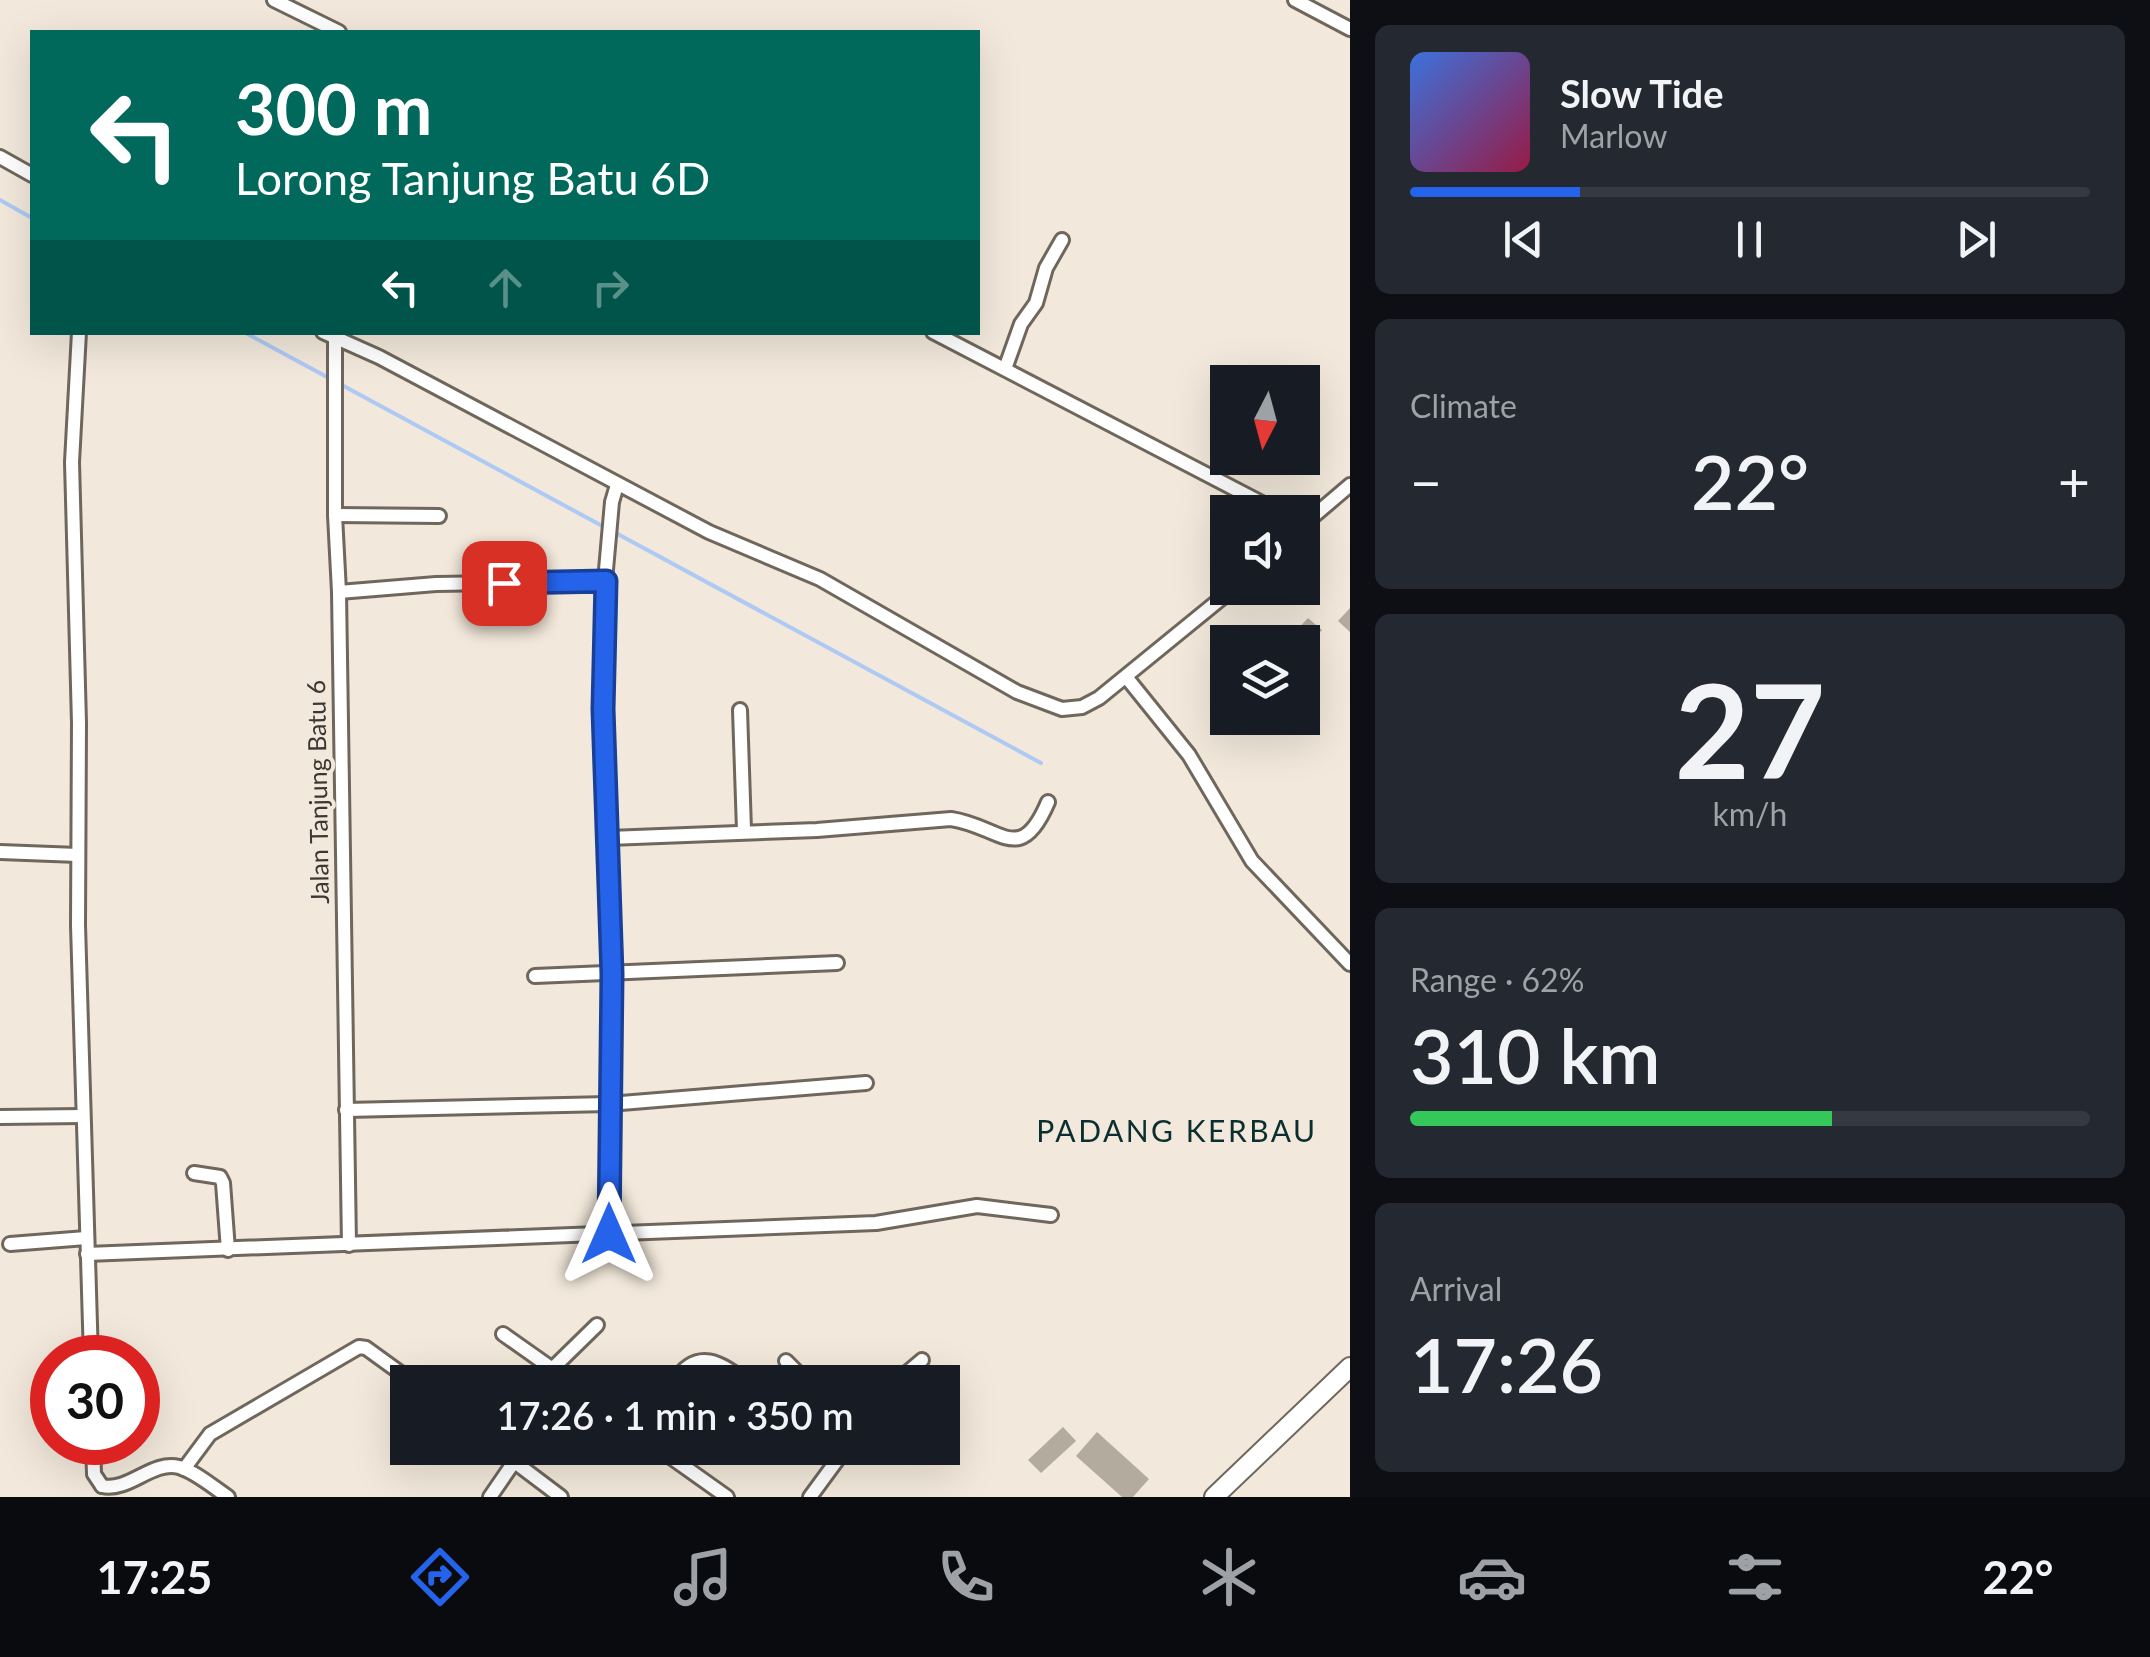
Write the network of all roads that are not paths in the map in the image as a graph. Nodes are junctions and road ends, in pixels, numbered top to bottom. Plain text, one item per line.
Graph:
1 (274, 0) edge
2 (1295, 0) edge
3 (335, 30) edge
4 (1350, 30) edge
5 (0, 157) edge
6 (30, 175) edge
7 (1062, 240) dead end
8 (78, 335) edge
9 (329, 335) edge
10 (941, 335) edge
11 (1009, 361) junction
12 (618, 485) junction
13 (1350, 485) edge
14 (1249, 495) edge
15 (1320, 511) edge
16 (335, 514) junction
17 (439, 516) dead end
18 (606, 581) junction
19 (339, 592) junction
20 (1214, 605) edge
21 (1126, 678) junction
22 (740, 710) dead end
23 (1048, 802) dead end
24 (744, 830) junction
25 (609, 838) junction
26 (0, 852) edge
27 (78, 856) junction
28 (837, 963) dead end
29 (1350, 964) edge
30 (612, 974) junction
31 (535, 976) dead end
32 (866, 1083) dead end
33 (609, 1104) junction
34 (346, 1110) junction
35 (82, 1116) junction
36 (0, 1117) edge
37 (194, 1174) dead end
38 (1051, 1215) dead end
39 (609, 1234) junction
40 (86, 1238) junction
41 (10, 1244) dead end
42 (349, 1244) junction
43 (228, 1250) junction
44 (87, 1254) junction
45 (597, 1325) dead end
46 (503, 1334) dead end
47 (89, 1335) edge
48 (922, 1360) dead end
49 (786, 1361) dead end
50 (390, 1365) edge
51 (546, 1365) edge
52 (556, 1365) edge
53 (696, 1365) edge
54 (724, 1365) edge
55 (790, 1365) edge
56 (916, 1365) edge
57 (1350, 1367) edge
58 (94, 1465) edge
59 (512, 1465) edge
60 (518, 1465) edge
61 (682, 1465) edge
62 (834, 1465) edge
63 (184, 1469) junction
64 (97, 1492) edge
65 (228, 1497) edge
66 (490, 1497) edge
67 (561, 1497) edge
68 (726, 1497) edge
69 (810, 1497) edge
70 (1214, 1497) edge

1 - 3 street
2 - 4 street
5 - 6 street
7 - 11 street
8 - 27 street
9 - 12 street
9 - 16 street, Jalan Tanjung Batu 6
10 - 11 street
11 - 14 street
12 - 18 street
12 - 21 street
13 - 15 street
16 - 17 street
16 - 19 street, Jalan Tanjung Batu 6
18 - 19 street
18 - 25 street
19 - 34 street, Jalan Tanjung Batu 6
20 - 21 street
21 - 29 street
22 - 24 street
23 - 24 street
24 - 25 street
25 - 30 street
26 - 27 street
27 - 35 street
28 - 30 street
30 - 31 street
30 - 33 street
32 - 33 street
33 - 34 street
33 - 39 street
34 - 42 street, Jalan Tanjung Batu 6
35 - 36 street
35 - 40 street
37 - 43 street
38 - 39 street
39 - 42 street
40 - 41 street
40 - 44 street
42 - 43 street
43 - 44 street
44 - 47 street
45 - 52 street
46 - 51 street
48 - 56 street
49 - 55 street
50 - 63 street
53 - 54 street
57 - 70 street
58 - 64 street
59 - 66 street
60 - 67 street
61 - 68 street
62 - 69 street
63 - 64 street
63 - 65 street

